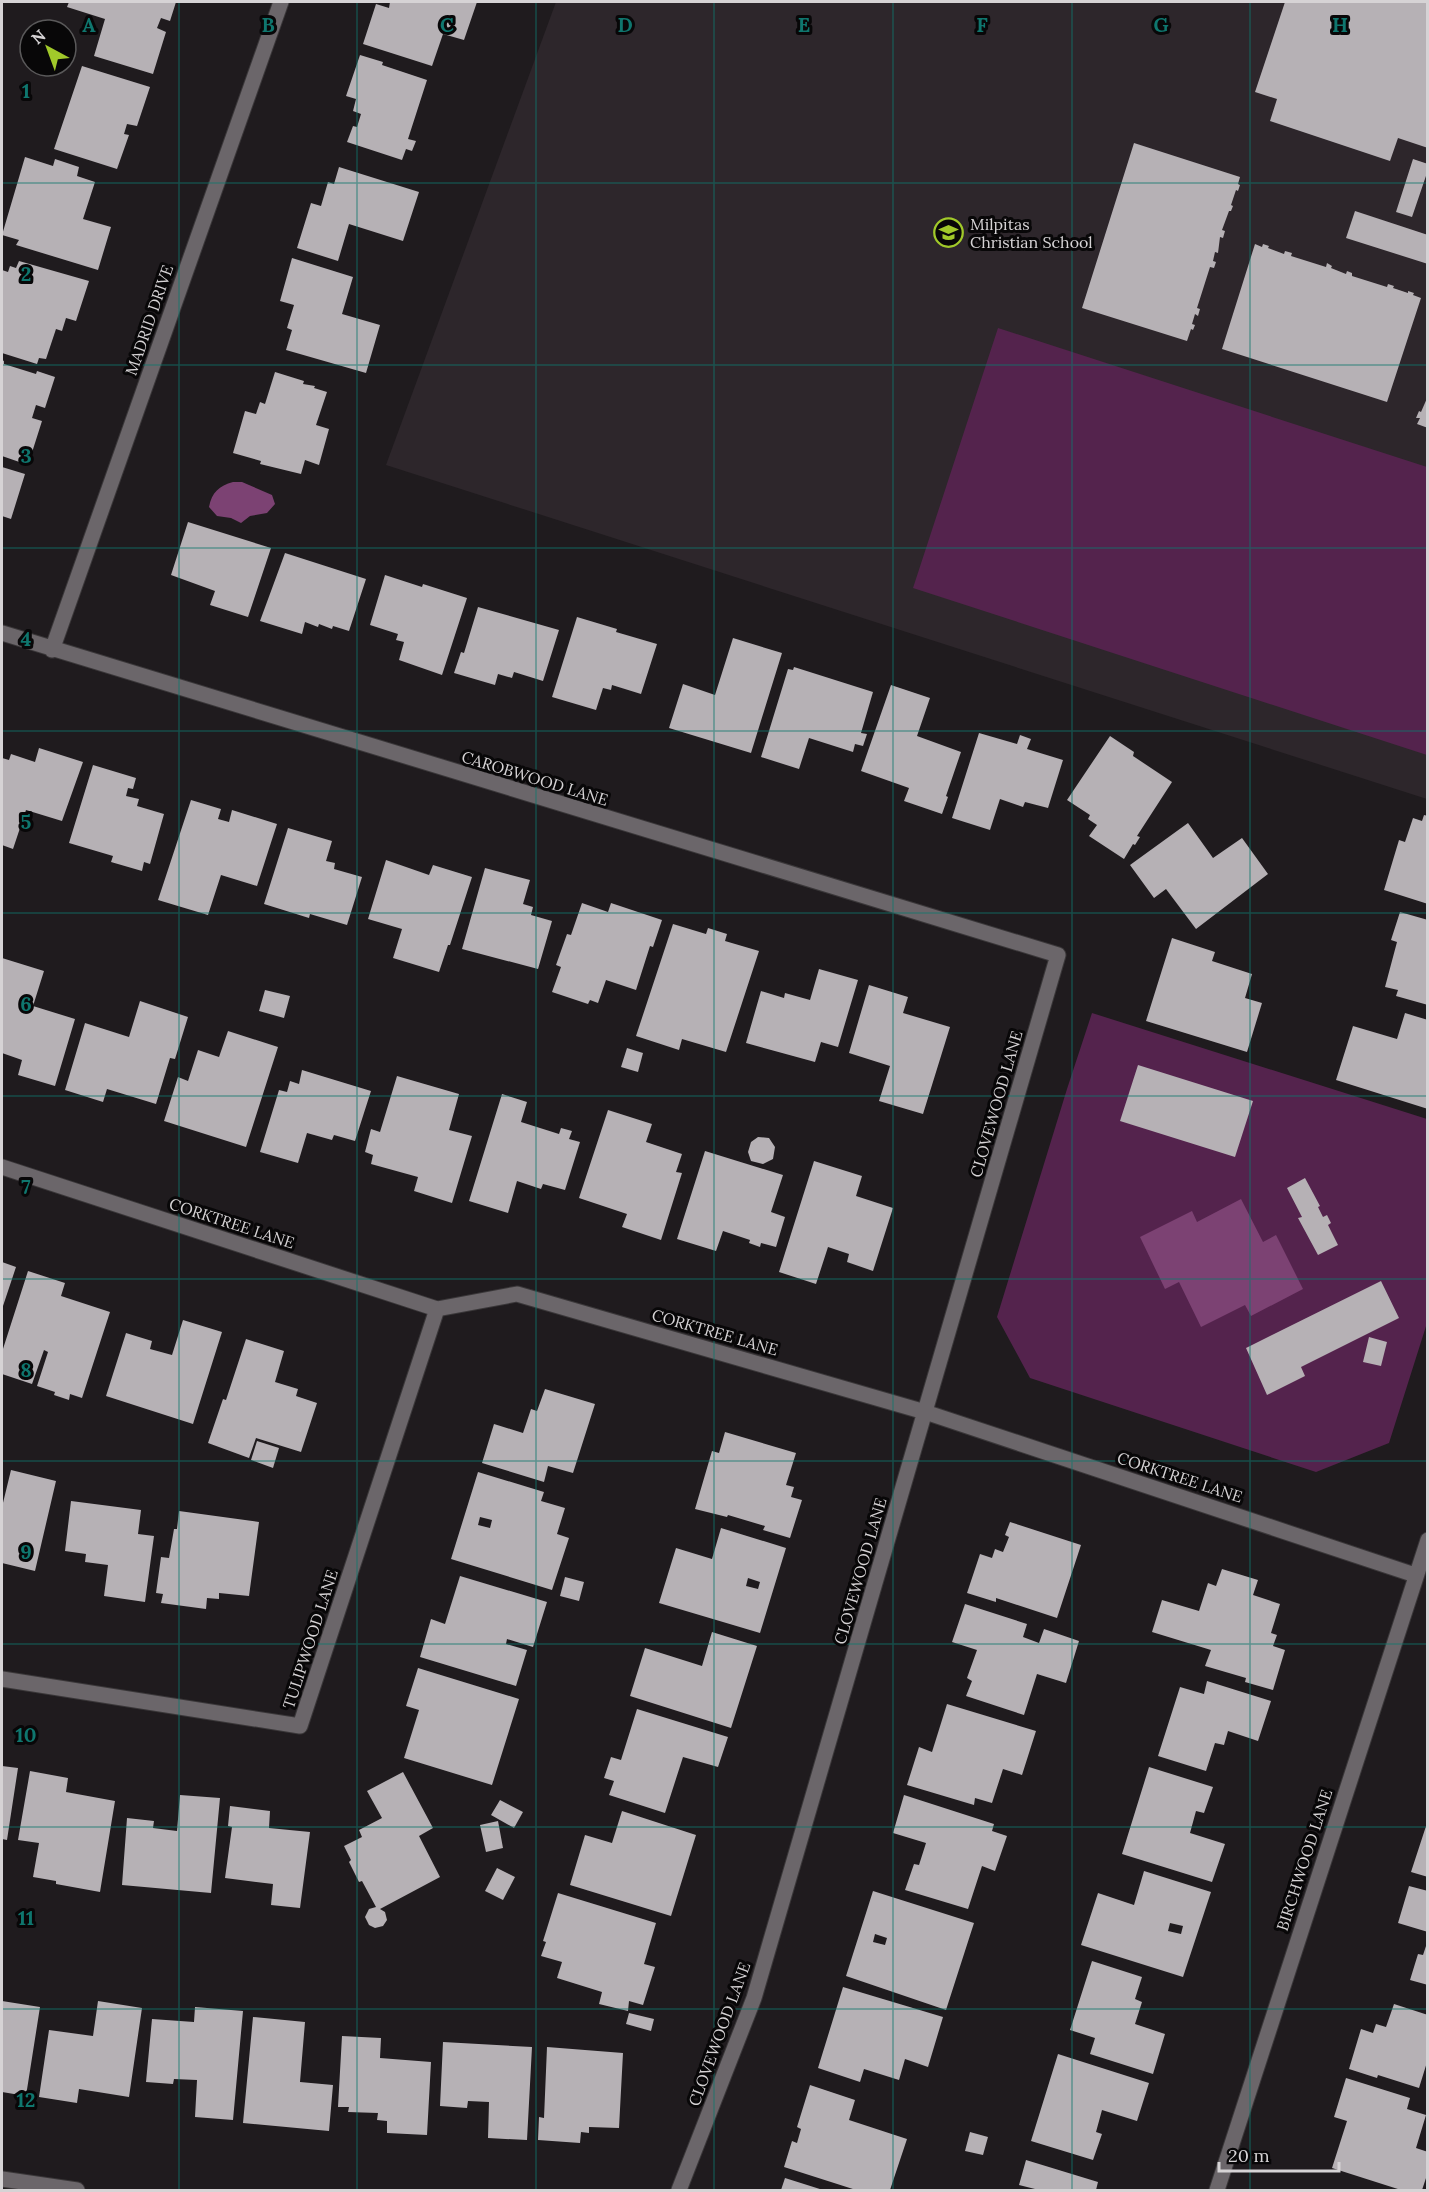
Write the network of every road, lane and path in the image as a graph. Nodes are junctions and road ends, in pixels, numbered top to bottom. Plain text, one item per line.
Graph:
1 (281, 2) edge
2 (2, 633) edge
3 (52, 650) junction
4 (1058, 955) joint
5 (2, 1167) edge
6 (437, 1309) junction
7 (925, 1412) junction
8 (1428, 1540) edge
9 (1415, 1575) junction
10 (2, 1679) edge
11 (2, 2179) edge
12 (77, 2190) edge
13 (679, 2190) edge
14 (1216, 2190) edge

1 - 3 street, MADRID DRIVE
2 - 3 street, CAROBWOOD LANE
3 - 4 street, CAROBWOOD LANE
4 - 7 street, CLOVEWOOD LANE
5 - 6 street, CORKTREE LANE
6 - 7 street, CORKTREE LANE
6 - 10 street, TULIPWOOD LANE
7 - 9 street, CORKTREE LANE
7 - 13 street, CLOVEWOOD LANE
8 - 9 street, BIRCHWOOD LANE
9 - 14 street, BIRCHWOOD LANE
11 - 12 street

